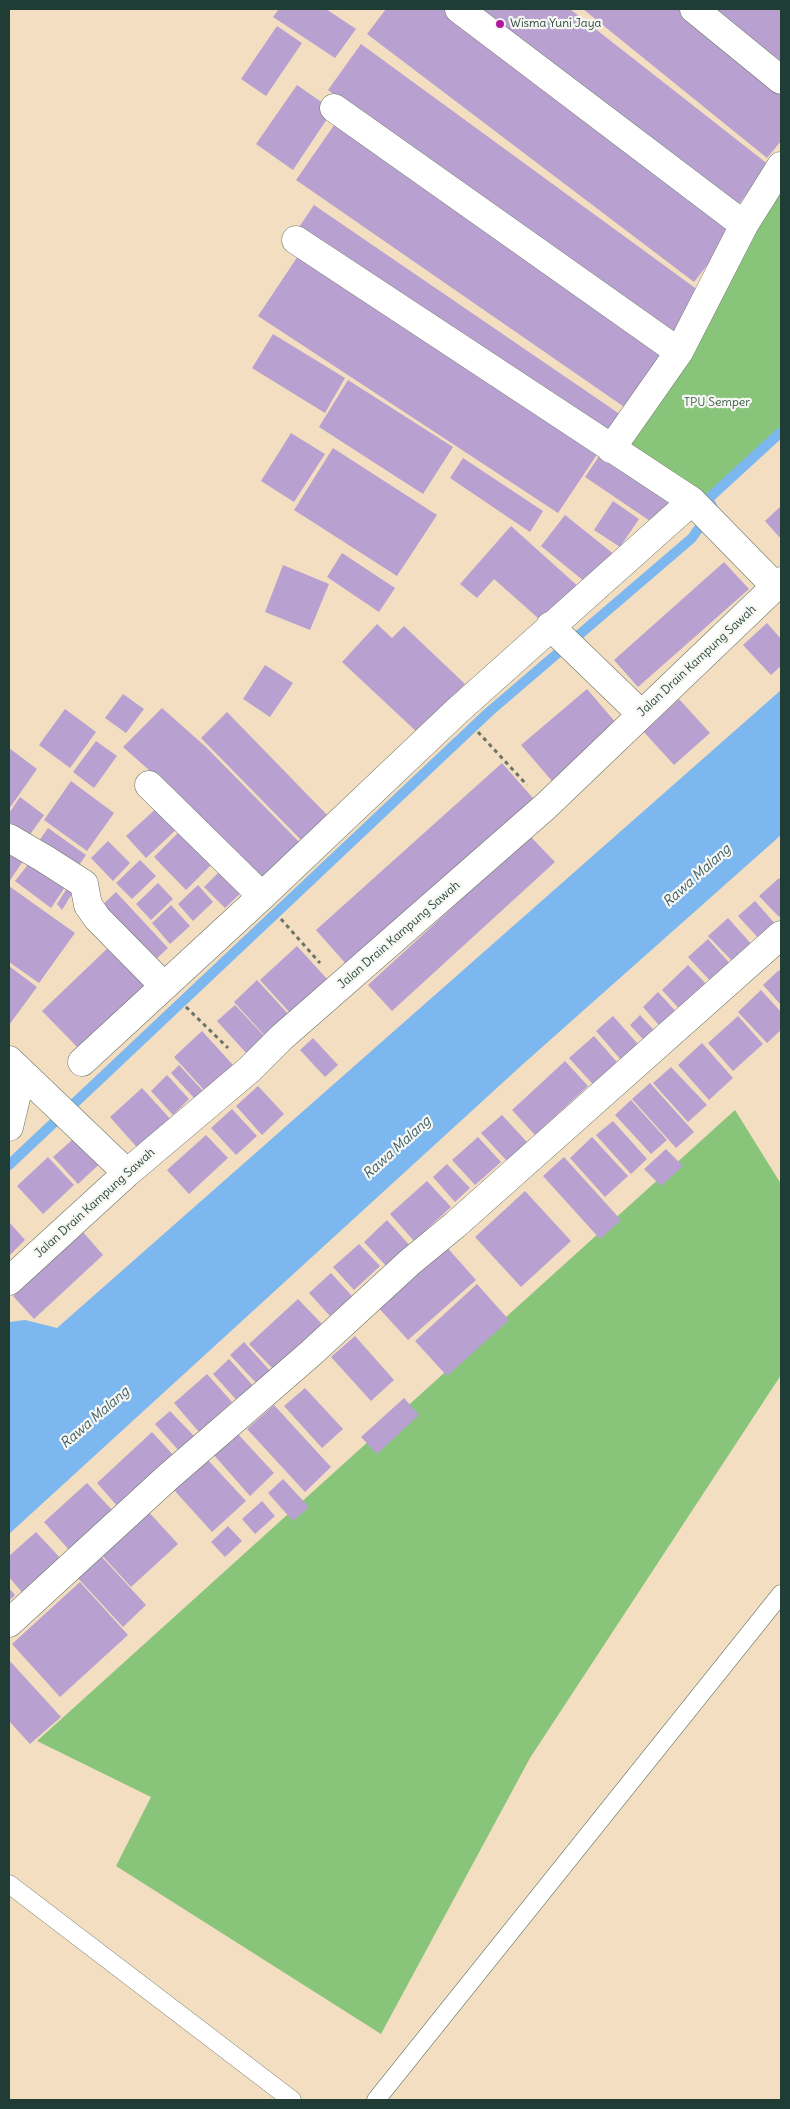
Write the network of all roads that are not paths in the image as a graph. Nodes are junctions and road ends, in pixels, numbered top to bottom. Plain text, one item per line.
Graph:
1 (459, 9) edge
2 (694, 9) edge
3 (781, 80) edge
4 (334, 108) dead end
5 (781, 166) edge
6 (744, 225) junction
7 (296, 240) dead end
8 (679, 352) junction
9 (611, 449) junction
10 (698, 506) junction
11 (778, 584) edge
12 (553, 629) junction
13 (640, 714) junction
14 (149, 785) dead end
15 (9, 838) edge
16 (270, 906) junction
17 (781, 936) edge
18 (163, 985) junction
19 (82, 1062) dead end
20 (13, 1065) edge
21 (9, 1126) edge
22 (127, 1173) junction
23 (9, 1281) edge
24 (781, 1594) edge
25 (9, 1623) edge
26 (9, 1884) edge
27 (292, 2100) edge
28 (376, 2100) edge

1 - 6 street
2 - 3 street
4 - 8 street
5 - 6 street
6 - 8 street
7 - 9 street
8 - 9 street
9 - 10 street
10 - 11 street
10 - 12 street
11 - 13 street, Jalan Drain Kampung Sawah
12 - 13 street
12 - 16 street
13 - 22 street, Jalan Drain Kampung Sawah
14 - 16 street
15 - 18 street
16 - 18 street
17 - 25 street
18 - 19 street
20 - 21 street
20 - 22 street
22 - 23 street, Jalan Drain Kampung Sawah
24 - 28 lane
26 - 27 lane

